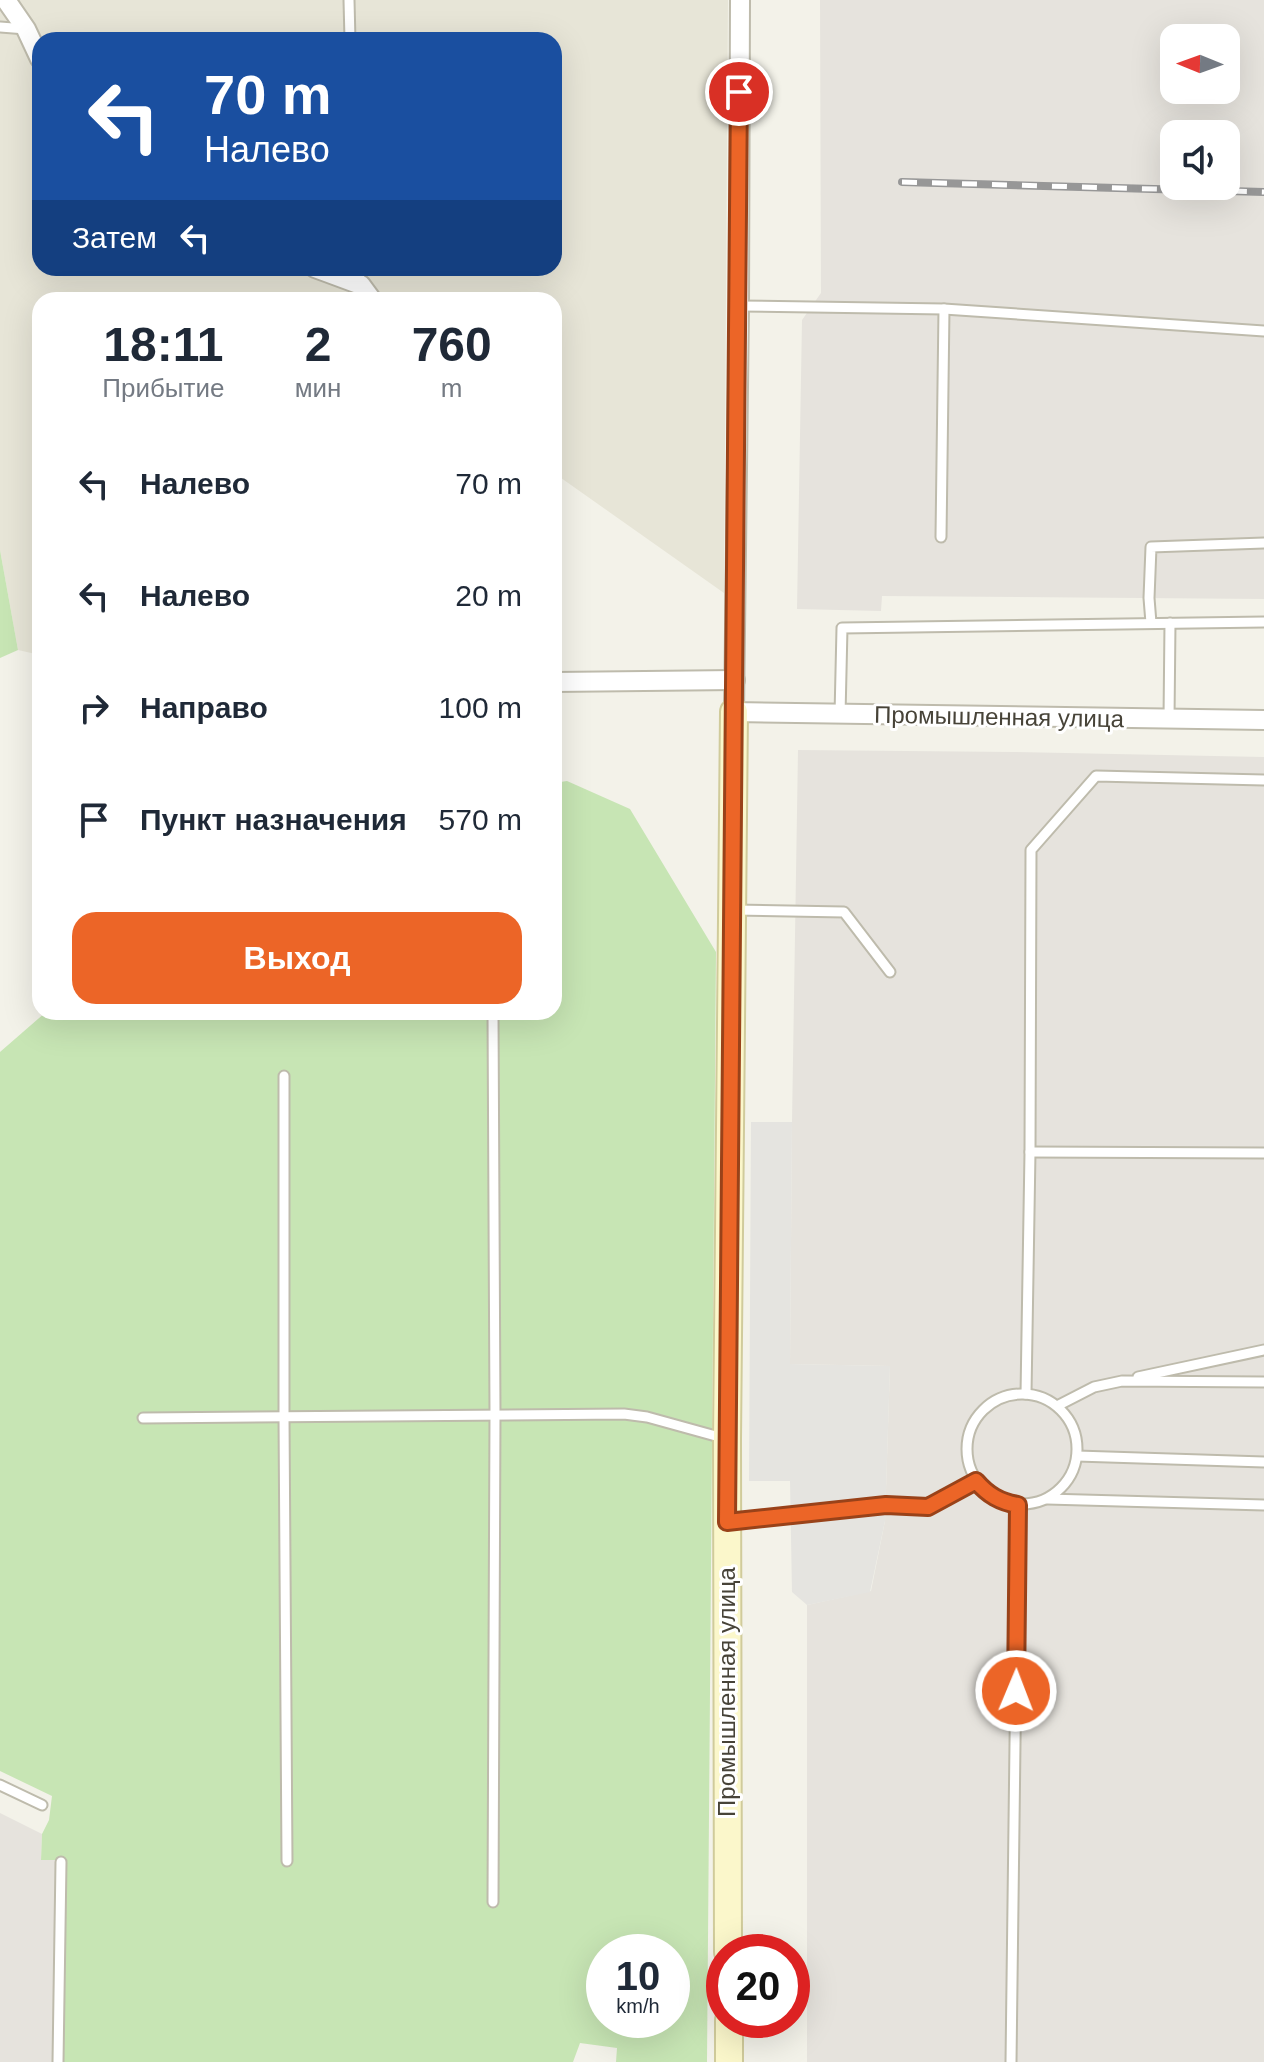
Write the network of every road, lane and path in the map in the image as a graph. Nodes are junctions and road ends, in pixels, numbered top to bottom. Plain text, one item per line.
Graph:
1 (6, 0) edge
2 (349, 0) edge
3 (740, 0) edge
4 (0, 27) edge
5 (26, 29) junction
6 (350, 32) edge
7 (32, 42) edge
8 (340, 276) edge
9 (364, 284) edge
10 (739, 306) junction
11 (944, 309) junction
12 (1264, 331) edge
13 (941, 537) dead end
14 (1264, 543) edge
15 (1264, 622) edge
16 (1151, 623) junction
17 (1170, 623) junction
18 (735, 680) junction
19 (562, 682) edge
20 (734, 712) junction
21 (840, 715) junction
22 (1169, 719) junction
23 (1264, 720) edge
24 (1264, 780) edge
25 (731, 910) junction
26 (890, 972) dead end
27 (493, 1020) edge
28 (284, 1076) dead end
29 (1030, 1152) junction
30 (1264, 1153) edge
31 (1264, 1350) edge
32 (1122, 1381) junction
33 (1264, 1382) edge
34 (1026, 1394) junction
35 (1057, 1406) junction
36 (495, 1414) junction
37 (284, 1417) junction
38 (143, 1418) dead end
39 (727, 1439) junction
40 (1077, 1456) junction
41 (1264, 1462) edge
42 (976, 1481) junction
43 (1047, 1499) junction
44 (1018, 1505) junction
45 (1264, 1505) edge
46 (727, 1522) junction
47 (0, 1785) edge
48 (42, 1805) dead end
49 (287, 1861) dead end
50 (61, 1862) dead end
51 (493, 1902) dead end
52 (728, 1934) edge
53 (729, 2038) edge
54 (58, 2062) edge
55 (729, 2062) edge
56 (1011, 2062) edge

1 - 5 street
2 - 6 lane
3 - 10 street, Промышленная улица
4 - 5 lane
5 - 7 street
8 - 9 street
10 - 11 lane
10 - 18 street, Промышленная улица
11 - 12 lane
11 - 13 lane
14 - 16 lane
15 - 17 lane
16 - 17 lane
16 - 21 lane
17 - 22 lane
18 - 19 street
18 - 20 street, Промышленная улица
20 - 21 street, Промышленная улица
20 - 25 street, Промышленная улица
21 - 22 street, Промышленная улица
22 - 23 street, Промышленная улица
24 - 29 lane
25 - 26 lane
25 - 39 street, Промышленная улица
27 - 36 lane
28 - 37 lane
29 - 30 lane
29 - 34 lane
31 - 32 lane
32 - 33 lane
32 - 35 lane
34 - 35 lane
34 - 42 lane
35 - 40 lane
36 - 37 lane
36 - 39 lane
36 - 51 lane
37 - 38 lane
37 - 49 lane
39 - 46 street, Промышленная улица
40 - 41 lane
40 - 43 lane
42 - 44 lane
42 - 46 lane
43 - 44 lane
43 - 45 lane
44 - 56 lane
46 - 52 street, Промышленная улица
47 - 48 lane
50 - 54 lane
53 - 55 street

